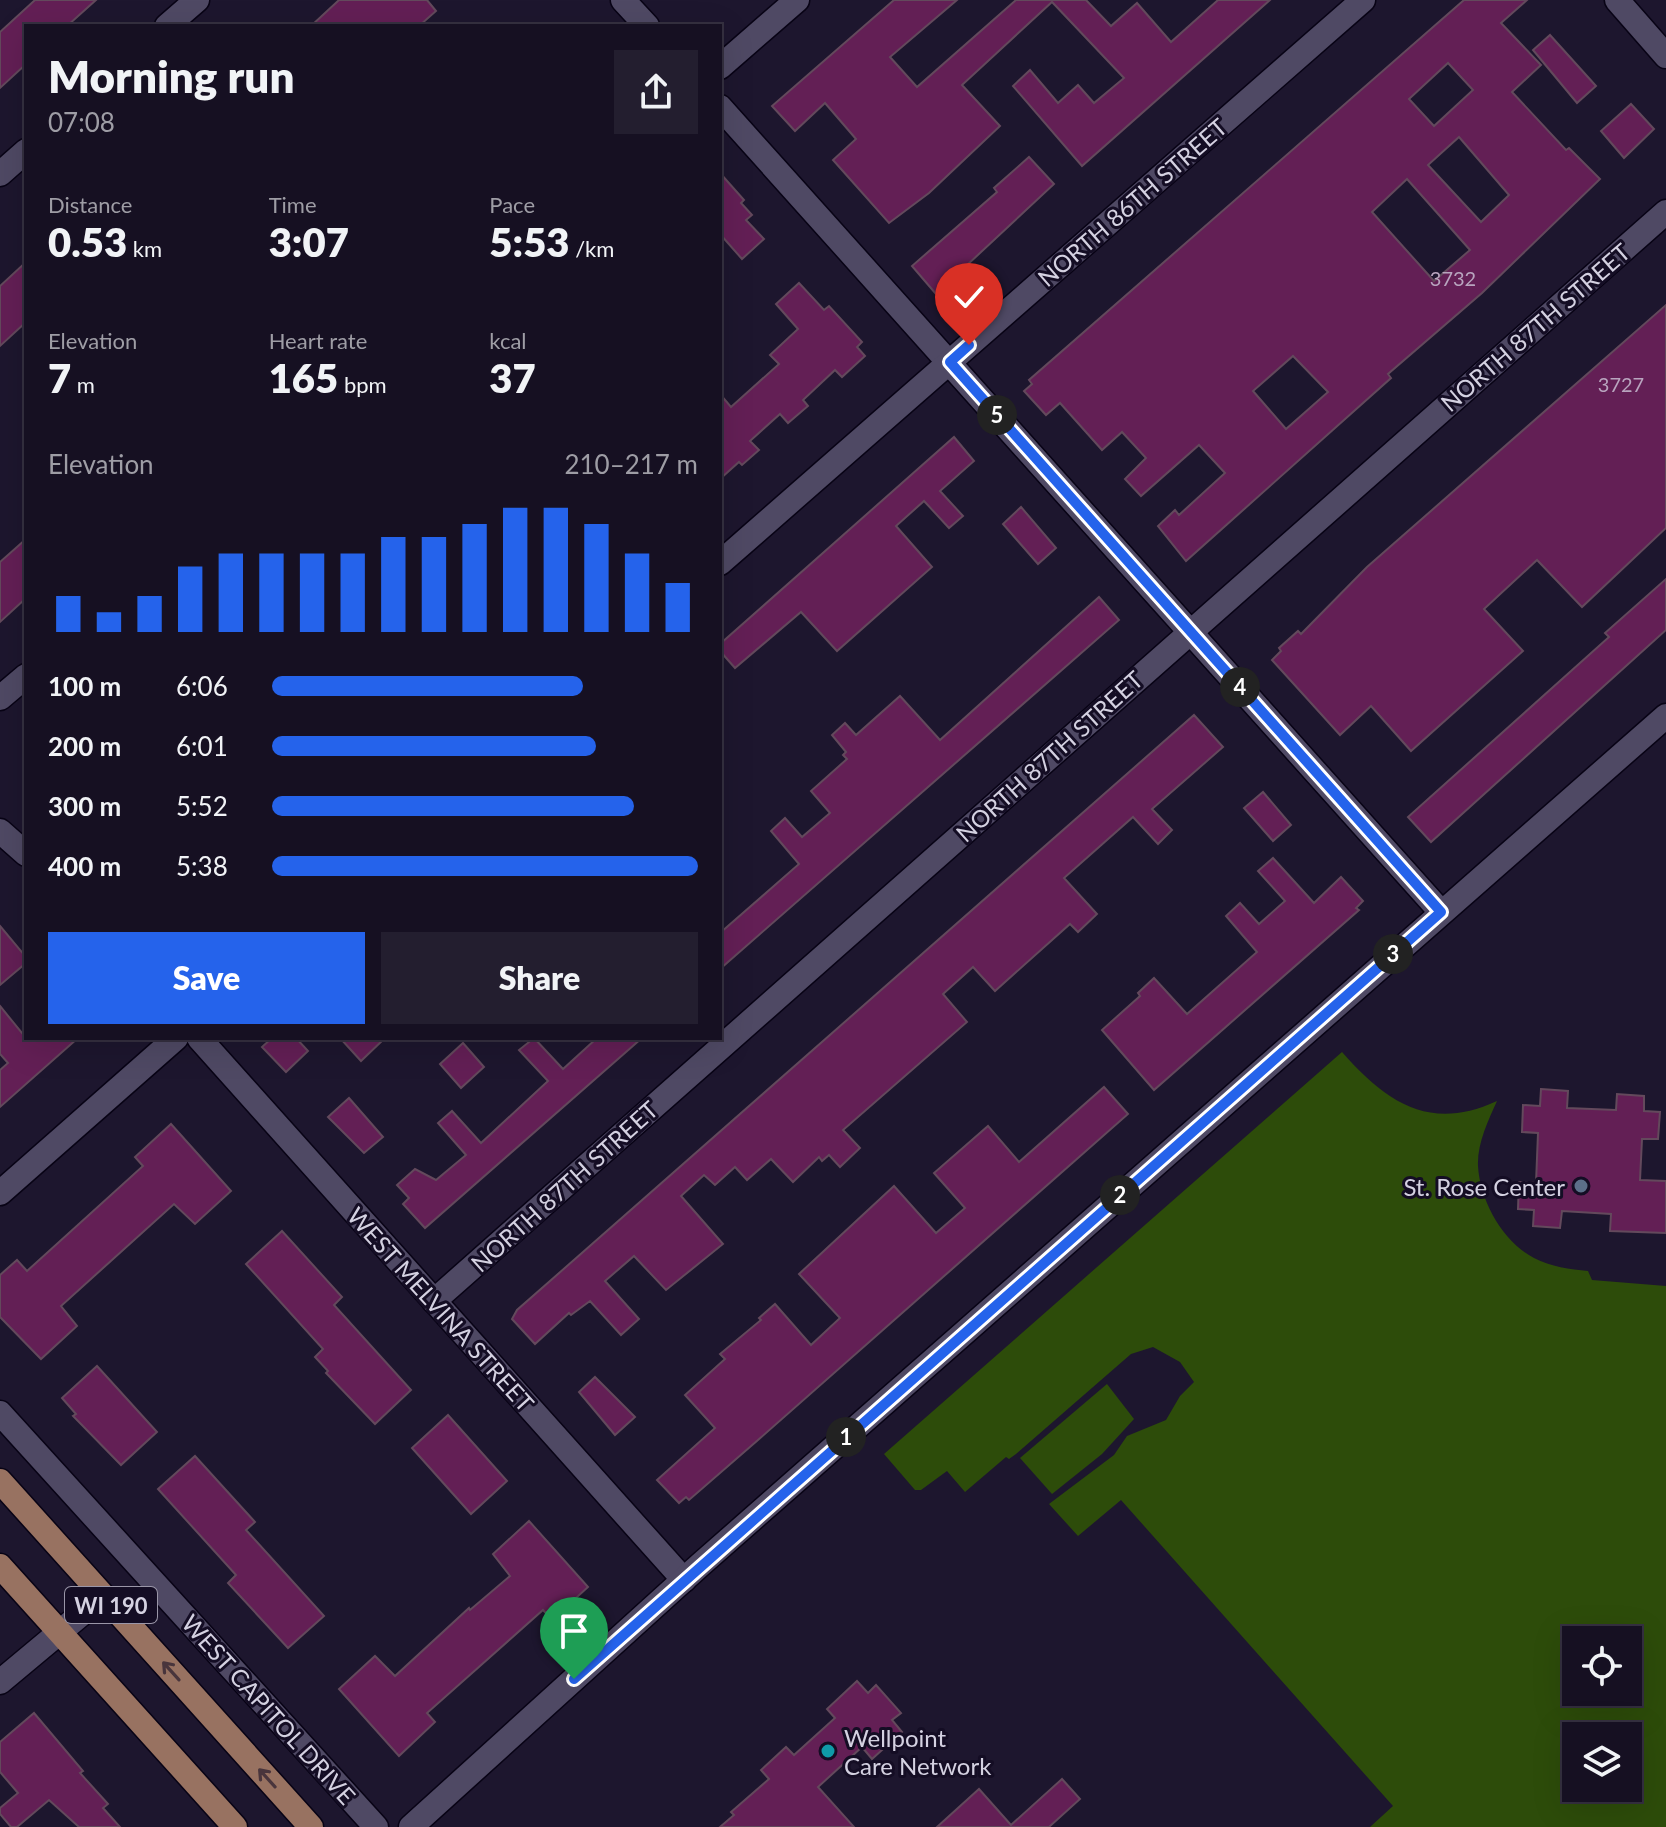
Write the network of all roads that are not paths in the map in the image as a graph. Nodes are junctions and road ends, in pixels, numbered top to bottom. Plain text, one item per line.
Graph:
1 (197, 0) edge
2 (623, 0) edge
3 (797, 0) edge
4 (1363, 0) edge
5 (1617, 0) edge
6 (169, 24) edge
7 (645, 24) edge
8 (1666, 56) edge
9 (722, 65) edge
10 (722, 109) edge
11 (24, 153) edge
12 (0, 174) edge
13 (1666, 212) edge
14 (950, 362) junction
15 (722, 561) edge
16 (1190, 631) junction
17 (24, 678) edge
18 (0, 698) edge
19 (1666, 716) edge
20 (0, 831) edge
21 (24, 852) edge
22 (1441, 912) junction
23 (174, 1040) edge
24 (201, 1040) edge
25 (0, 1193) edge
26 (434, 1301) junction
27 (0, 1413) edge
28 (0, 1481) edge
29 (0, 1566) edge
30 (684, 1580) junction
31 (103, 1596) junction
32 (60, 1632) junction
33 (0, 1682) edge
34 (235, 1827) edge
35 (311, 1827) edge
36 (376, 1827) edge
37 (411, 1827) edge

1 - 6 street
2 - 7 street
3 - 9 street
4 - 14 street, NORTH 86TH STREET
5 - 8 street
10 - 14 street
11 - 12 street
13 - 16 street, NORTH 87TH STREET
14 - 15 street, NORTH 86TH STREET
14 - 16 street
16 - 22 street
16 - 26 street, NORTH 87TH STREET
17 - 18 street
19 - 22 street
20 - 21 street
22 - 30 street
23 - 25 street
24 - 26 street, WEST MELVINA STREET
26 - 30 street, WEST MELVINA STREET
27 - 36 street, WEST CAPITOL DRIVE
28 - 31 main road, WEST CAPITOL DRIVE / WI 190
29 - 32 main road, WI 190
30 - 37 street
31 - 32 street
35 -> 31 main road, WEST CAPITOL DRIVE / WI 190
32 - 33 street
32 - 34 main road, WI 190

